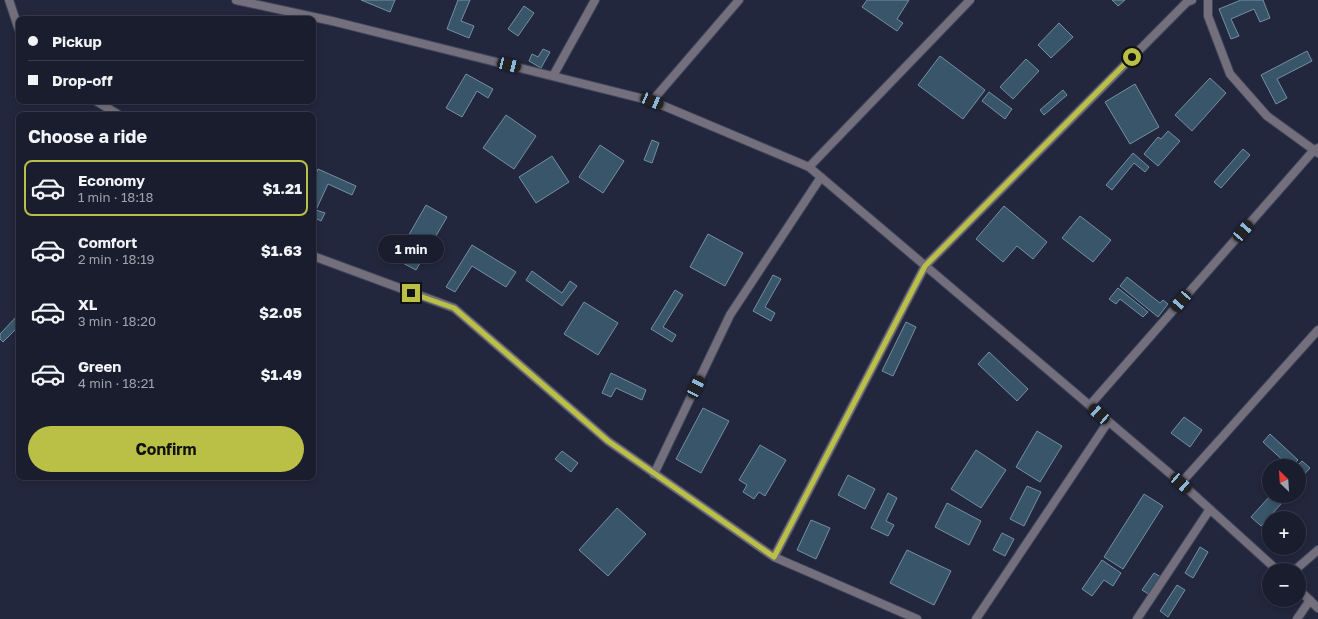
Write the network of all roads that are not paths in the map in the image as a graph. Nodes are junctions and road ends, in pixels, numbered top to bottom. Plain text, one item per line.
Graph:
1 (9, 0) edge
2 (236, 0) edge
3 (596, 0) edge
4 (739, 0) edge
5 (970, 0) edge
6 (1192, 0) edge
7 (1208, 0) edge
8 (309, 16) edge
9 (316, 18) edge
10 (16, 21) edge
11 (553, 76) junction
12 (652, 101) junction
13 (101, 104) edge
14 (113, 112) edge
15 (1317, 150) edge
16 (809, 167) junction
17 (821, 177) junction
18 (316, 257) edge
19 (925, 266) junction
20 (1318, 330) edge
21 (1090, 405) junction
22 (1108, 422) junction
23 (654, 474) junction
24 (1181, 483) junction
25 (1210, 509) junction
26 (1318, 550) edge
27 (774, 557) junction
28 (1269, 563) edge
29 (1303, 563) edge
30 (1306, 596) edge
31 (1310, 600) junction
32 (1318, 608) edge
33 (917, 619) edge
34 (976, 619) edge
35 (1137, 619) edge
36 (1297, 619) edge

1 - 10 street
2 - 8 street
3 - 11 street
4 - 12 street
5 - 16 street
6 - 19 street
7 - 15 street
9 - 11 street
11 - 12 street
12 - 16 street
13 - 14 street
15 - 21 street
16 - 17 street
17 - 19 street
17 - 23 street
18 - 23 street
19 - 21 street
19 - 27 street
20 - 24 street
21 - 22 street
22 - 24 street
22 - 34 street
23 - 27 street
24 - 25 street
25 - 28 street
25 - 35 street
26 - 29 street
27 - 33 street
30 - 31 street
31 - 32 street
31 - 36 street

